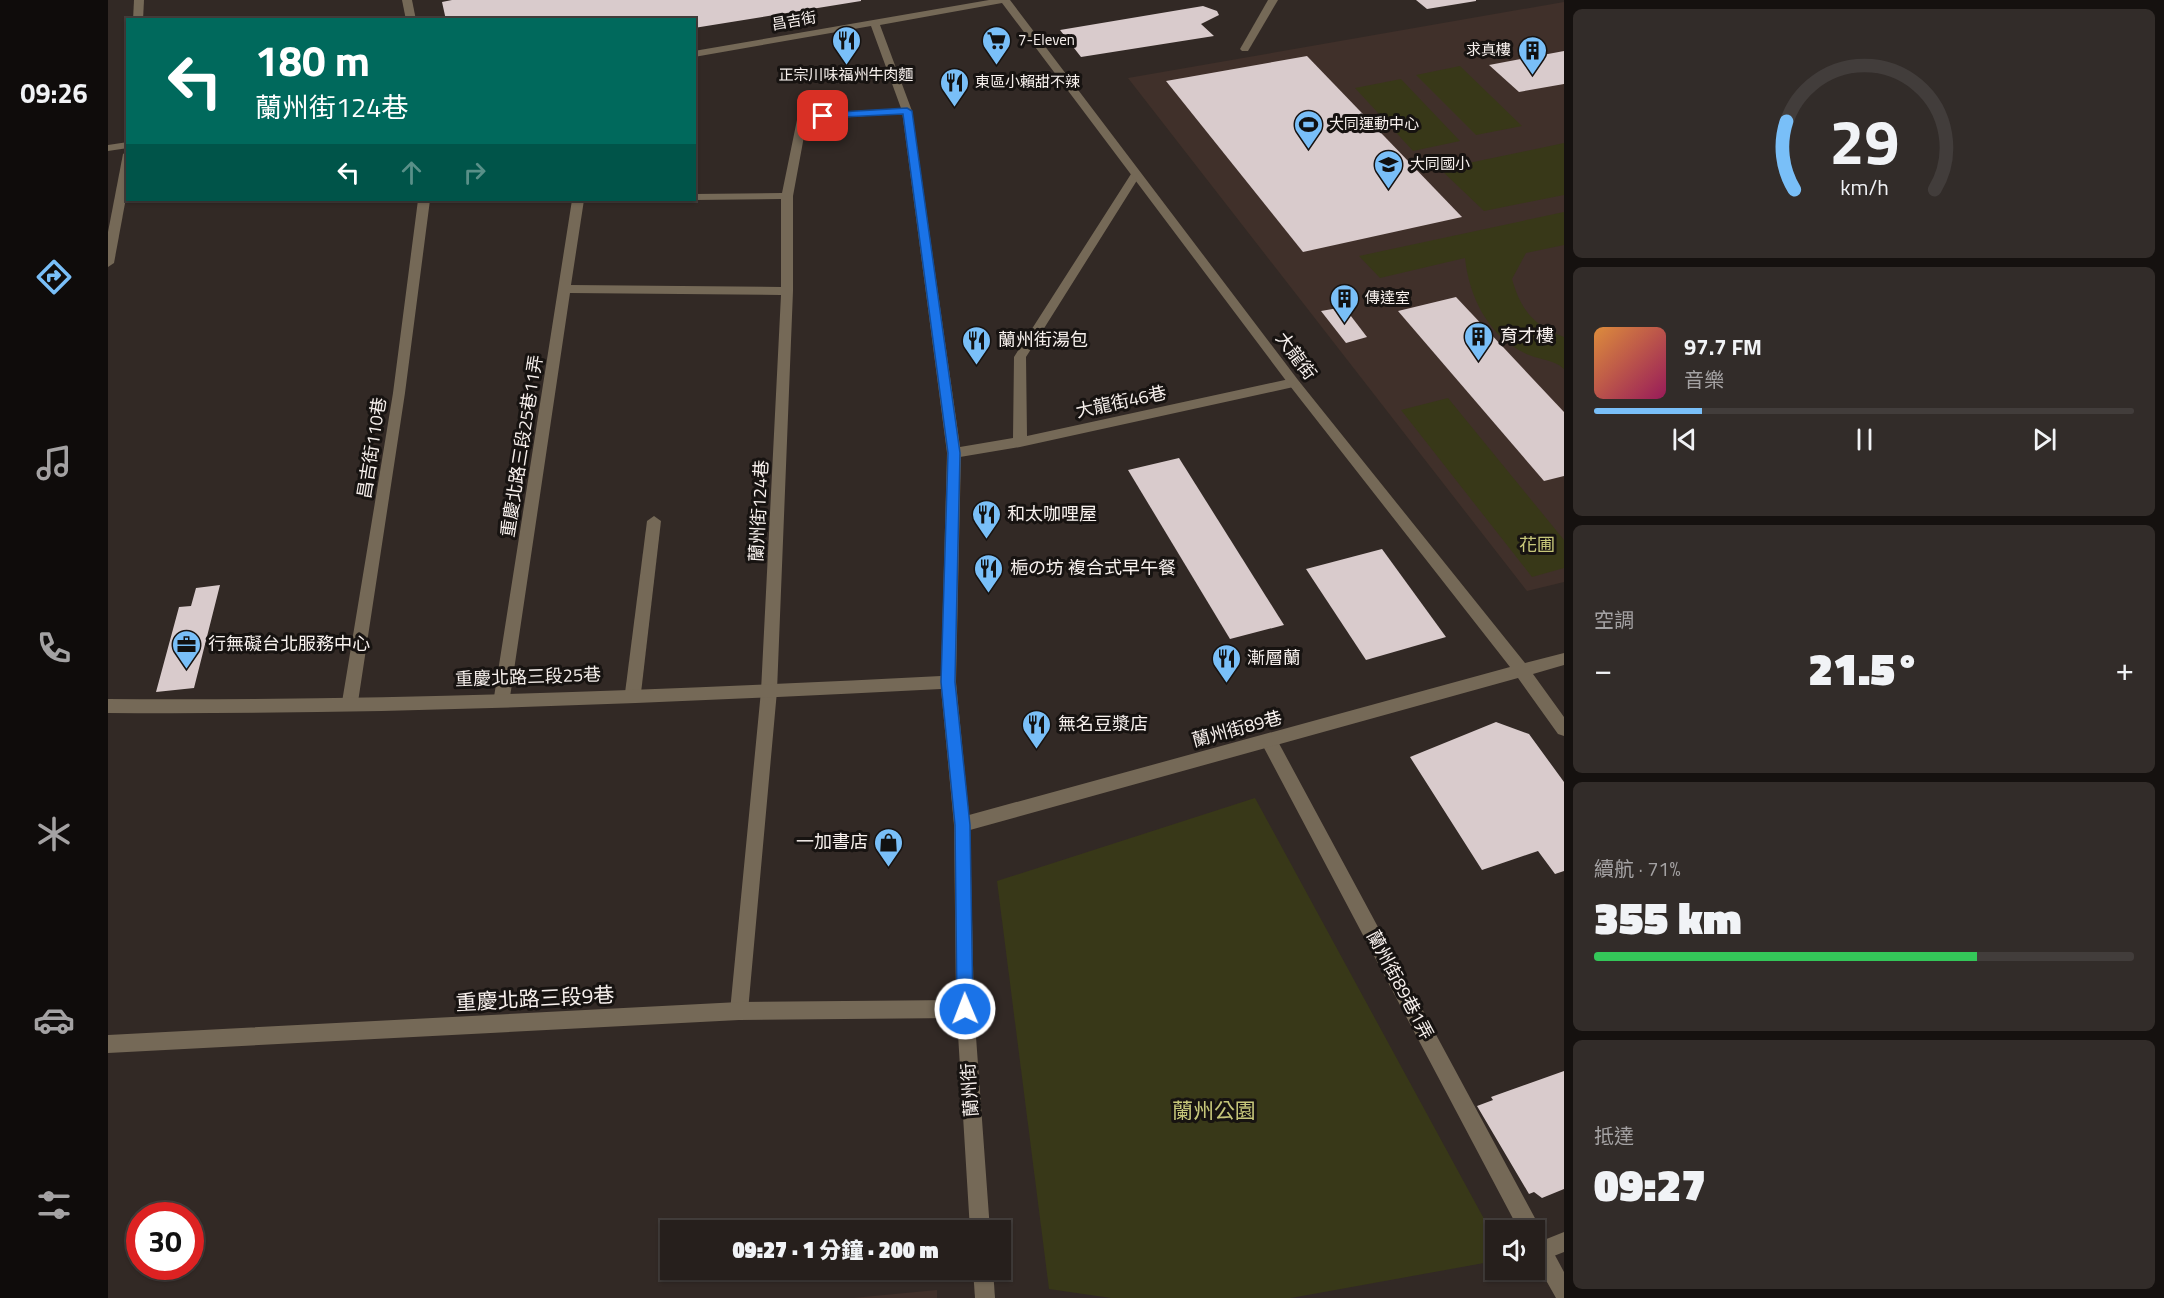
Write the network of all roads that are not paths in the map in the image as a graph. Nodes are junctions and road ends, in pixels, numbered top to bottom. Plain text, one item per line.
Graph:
1 (139, 0) edge
2 (407, 0) edge
3 (1005, 0) edge
4 (1273, 0) edge
5 (138, 18) edge
6 (411, 18) edge
7 (875, 23) junction
8 (1245, 49) dead end
9 (696, 54) edge
10 (907, 111) junction
11 (126, 145) edge
12 (108, 148) edge
13 (126, 165) edge
14 (1136, 174) junction
15 (787, 195) junction
16 (696, 197) edge
17 (424, 201) edge
18 (578, 201) edge
19 (108, 262) edge
20 (564, 289) junction
21 (787, 291) junction
22 (1294, 383) junction
23 (1020, 442) junction
24 (954, 453) junction
25 (654, 521) dead end
26 (1564, 659) edge
27 (1522, 671) junction
28 (948, 682) junction
29 (769, 691) junction
30 (633, 693) junction
31 (502, 697) junction
32 (350, 702) junction
33 (108, 706) edge
34 (1564, 729) edge
35 (1269, 741) junction
36 (962, 825) junction
37 (965, 1009) junction
38 (739, 1011) junction
39 (108, 1044) edge
40 (979, 1220) edge
41 (1525, 1220) edge
42 (1564, 1242) edge
43 (1545, 1243) edge
44 (1545, 1257) edge
45 (983, 1280) edge
46 (1564, 1292) edge
47 (985, 1298) edge

1 - 5 street
2 - 6 street
3 - 7 street, 昌吉街
3 - 14 street, 大龍街
4 - 8 street
7 - 9 street, 昌吉街
7 - 10 street, 蘭州街
10 - 15 street, 蘭州街124巷
10 - 24 street, 蘭州街
11 - 12 street
13 - 19 street
14 - 22 street, 大龍街
14 - 23 street
15 - 16 street
15 - 21 street, 蘭州街124巷
17 - 32 street, 昌吉街110巷
18 - 20 street, 重慶北路三段25巷11弄
20 - 21 street
20 - 31 street, 重慶北路三段25巷11弄
21 - 29 street, 蘭州街124巷
22 - 23 street, 大龍街46巷
22 - 27 street, 大龍街
23 - 24 street, 大龍街46巷
24 - 28 street, 蘭州街
25 - 30 street
26 - 27 street, 蘭州街89巷
27 - 34 street, 大龍街
27 - 35 street, 蘭州街89巷
28 - 29 street, 重慶北路三段25巷
28 - 36 street, 蘭州街
29 - 30 street, 重慶北路三段25巷
29 - 38 street, 蘭州街124巷
30 - 31 street, 重慶北路三段25巷
31 - 32 street, 重慶北路三段25巷
32 - 33 street, 重慶北路三段25巷
35 - 36 street, 蘭州街89巷
35 - 41 street, 蘭州街89巷1弄
36 - 37 street, 蘭州街
37 - 38 street, 重慶北路三段9巷
37 - 40 street, 蘭州街
38 - 39 street, 重慶北路三段9巷
42 - 43 street
44 - 46 street
45 - 47 street

